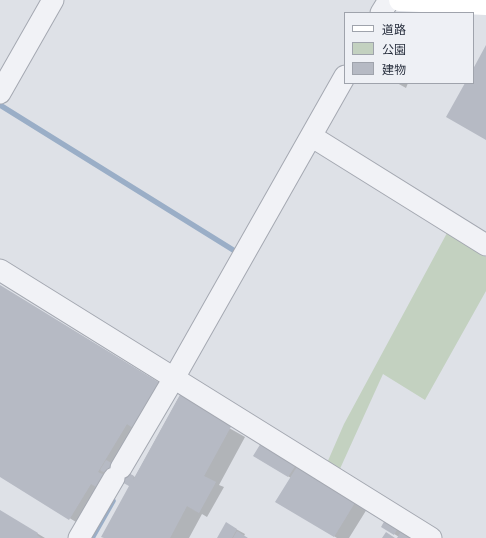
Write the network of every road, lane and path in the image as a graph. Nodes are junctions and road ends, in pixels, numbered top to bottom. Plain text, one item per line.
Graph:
1 (53, 0) edge
2 (389, 0) edge
3 (400, 0) edge
4 (486, 4) edge
5 (382, 12) edge
6 (344, 78) edge
7 (0, 93) edge
8 (311, 136) junction
9 (486, 245) edge
10 (0, 270) edge
11 (174, 378) junction
12 (79, 538) edge
13 (431, 538) edge

1 - 7 street
2 - 5 street
3 - 4 street
6 - 8 street
8 - 9 street
8 - 11 street
10 - 11 street
11 - 12 street
11 - 13 street

